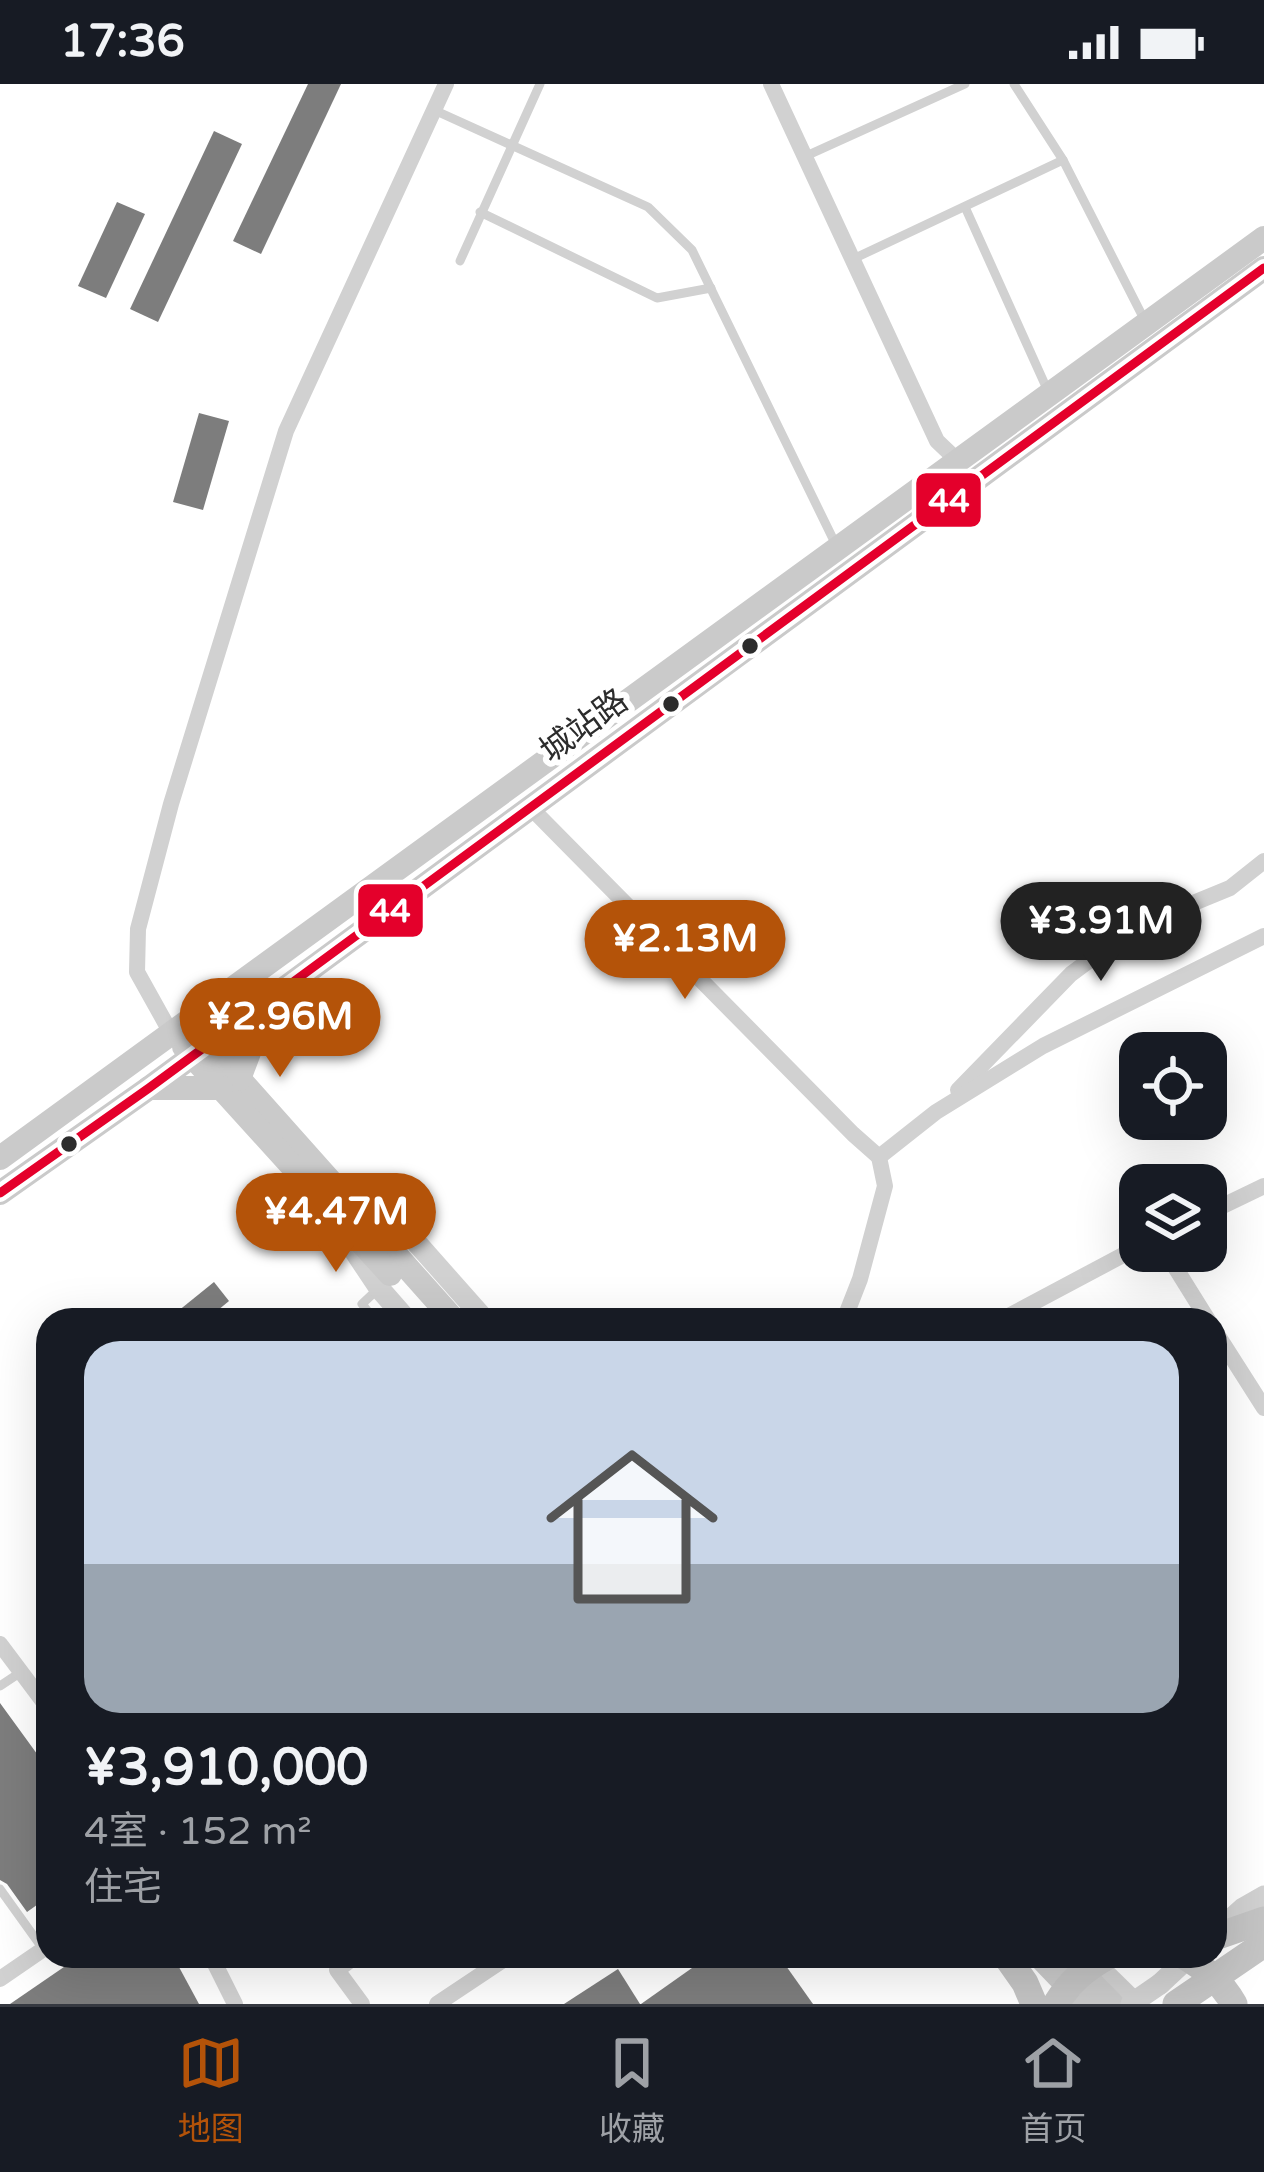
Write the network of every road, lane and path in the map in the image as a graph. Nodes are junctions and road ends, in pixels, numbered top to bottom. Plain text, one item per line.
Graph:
1 (446, 84) edge
2 (540, 84) edge
3 (771, 84) edge
4 (965, 84) edge
5 (1014, 84) edge
6 (434, 110) junction
7 (511, 145) junction
8 (805, 157) junction
9 (1063, 160) junction
10 (965, 207) junction
11 (480, 212) junction
12 (1264, 238) edge
13 (853, 259) junction
14 (460, 261) dead end
15 (1264, 268) edge
16 (711, 288) junction
17 (1146, 324) junction
18 (1049, 394) junction
19 (958, 460) junction
20 (837, 548) junction
21 (530, 807) junction
22 (1264, 861) edge
23 (1264, 936) edge
24 (269, 999) junction
25 (179, 1028) junction
26 (200, 1050) junction
27 (230, 1084) junction
28 (149, 1088) junction
29 (936, 1112) junction
30 (878, 1157) junction
31 (0, 1158) edge
32 (321, 1185) junction
33 (1264, 1186) edge
34 (0, 1193) edge
35 (1227, 1204) edge
36 (1119, 1257) edge
37 (1178, 1272) edge
38 (379, 1288) junction
39 (365, 1308) edge
40 (396, 1308) edge
41 (423, 1308) edge
42 (442, 1308) edge
43 (474, 1308) edge
44 (849, 1308) edge
45 (1024, 1308) edge
46 (1201, 1308) edge
47 (1227, 1350) edge
48 (1264, 1408) edge
49 (0, 1644) edge
50 (21, 1672) junction
51 (0, 1686) edge
52 (36, 1692) edge
53 (0, 1889) edge
54 (1264, 1896) edge
55 (1253, 1914) edge
56 (36, 1935) edge
57 (1264, 1944) edge
58 (36, 1955) edge
59 (1264, 1964) edge
60 (217, 1968) edge
61 (340, 1968) edge
62 (491, 1968) edge
63 (1018, 1968) edge
64 (1021, 1968) edge
65 (1026, 1968) edge
66 (1031, 1968) edge
67 (1077, 1968) edge
68 (1086, 1968) edge
69 (1099, 1968) edge
70 (1205, 1968) edge
71 (1227, 1968) edge
72 (1227, 1968) edge
73 (0, 1979) edge
74 (1182, 1997) edge
75 (235, 2004) edge
76 (362, 2004) edge
77 (437, 2004) edge
78 (1020, 2004) edge
79 (1034, 2004) edge
80 (1058, 2004) edge
81 (1085, 2004) edge
82 (1112, 2004) edge
83 (1134, 2004) edge
84 (1234, 2004) edge

1 - 6 street
2 - 7 lane
3 - 8 street
4 - 8 lane
5 - 9 lane
6 - 7 lane
6 - 25 street
7 - 11 lane
7 - 16 lane
8 - 13 street
9 - 10 lane
9 - 17 lane
10 - 13 lane
10 - 18 lane
11 - 14 lane
11 - 16 lane
12 - 17 main road, 城站路
13 - 19 street
15 - 21 main road, 城站路
16 - 20 lane
17 - 18 main road, 城站路
18 - 19 main road, 城站路
19 - 20 main road, 城站路
20 - 25 main road, 城站路
21 - 24 main road, 城站路
21 - 30 street
22 - 29 street
23 - 29 street
24 - 26 main road, 城站路
24 - 27 main road
25 - 26 main road
25 - 31 main road, 城站路
26 - 27 main road
26 - 28 main road, 城站路
27 - 28 main road
27 - 32 main road
28 - 34 main road, 城站路
29 - 30 street
30 - 44 street
32 - 38 street
32 - 41 main road
32 - 42 main road
32 - 43 street
33 - 35 street
36 - 45 street
37 - 46 street
38 - 39 lane
38 - 40 street
47 - 48 street
49 - 50 street
50 - 51 lane
50 - 52 street
53 - 56 lane
54 - 55 street
57 - 71 main road
58 - 73 street
59 - 74 main road
60 - 75 street
61 - 76 street
62 - 77 street
63 - 78 street
64 - 79 main road, bridge
65 - 80 street
66 - 81 main road
67 - 82 main road
68 - 80 main road, bridge
69 - 83 street
70 - 84 main road, bridge
72 - 74 main road
74 - 83 street, bridge

